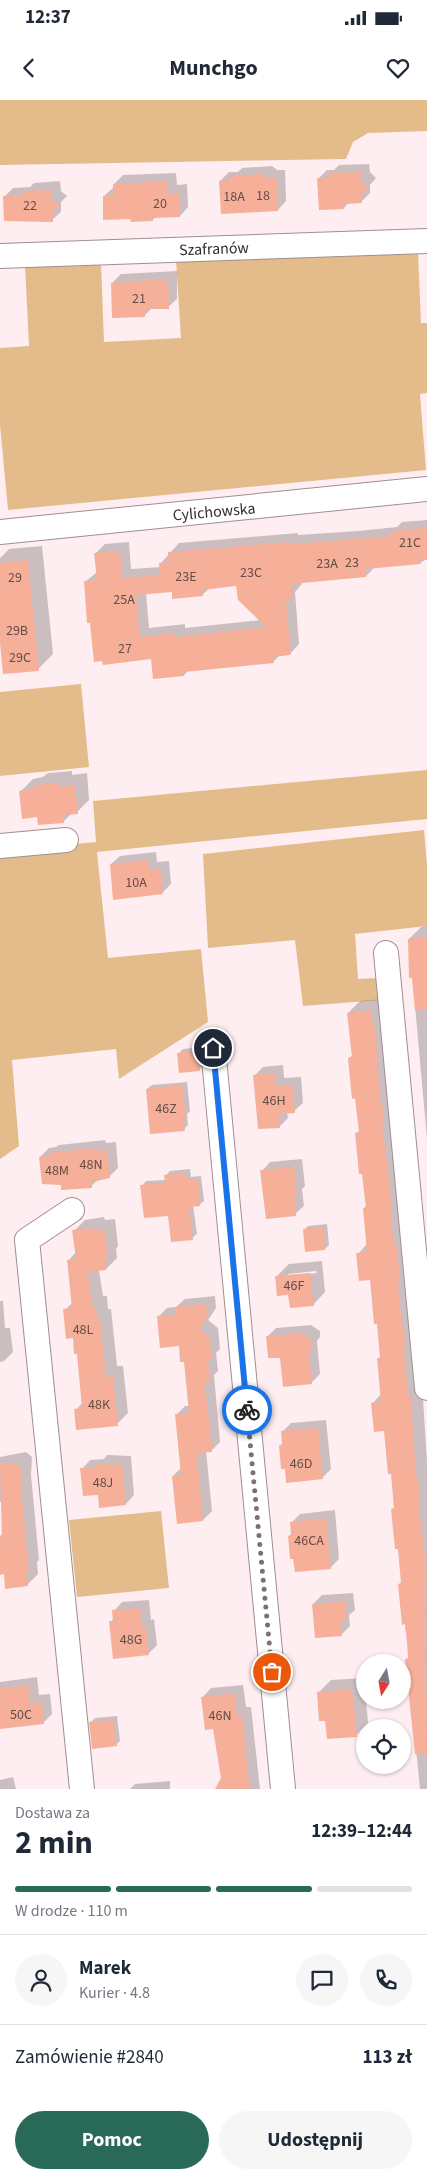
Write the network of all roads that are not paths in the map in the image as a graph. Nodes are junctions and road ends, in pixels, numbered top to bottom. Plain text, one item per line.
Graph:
1 (427, 241) edge
2 (0, 256) edge
3 (427, 490) edge
4 (0, 532) edge
5 (66, 840) dead end
6 (0, 846) edge
7 (386, 953) dead end
8 (213, 1048) dead end
9 (72, 1210) dead end
10 (427, 1388) edge
11 (82, 1789) edge
12 (283, 1789) edge

1 - 2 street, Szafranów
3 - 4 street, Cylichowska
5 - 6 street
7 - 10 street
8 - 12 street
9 - 11 street

